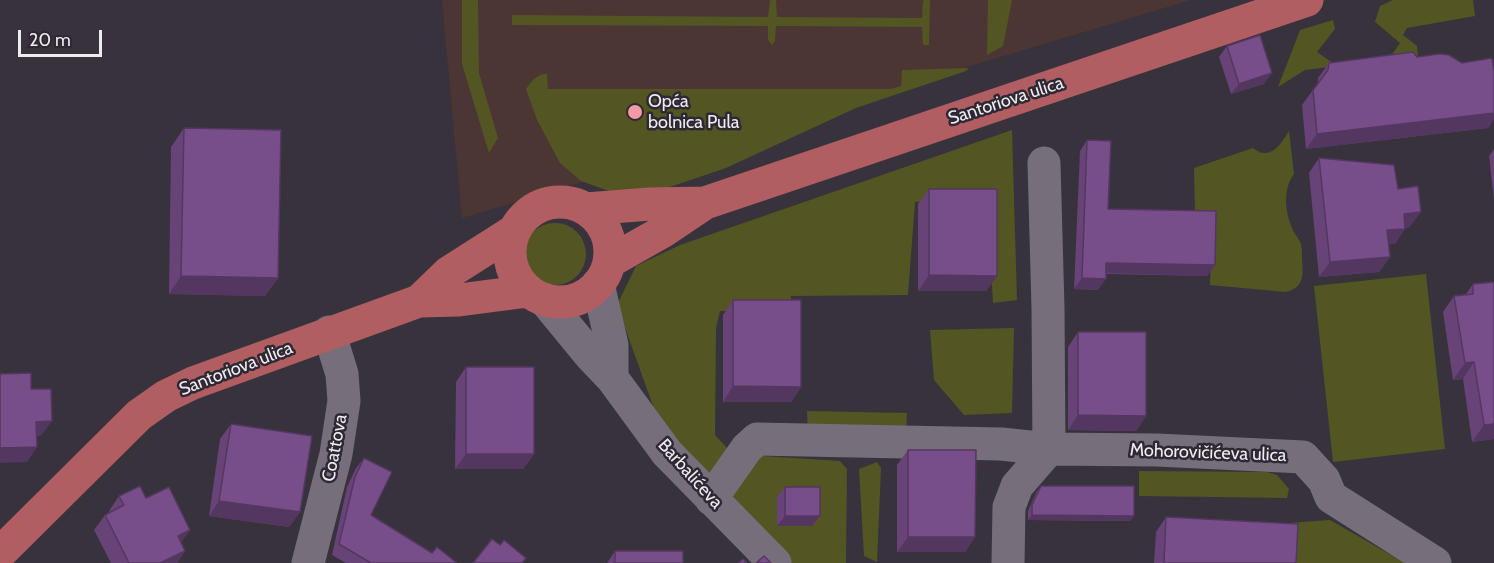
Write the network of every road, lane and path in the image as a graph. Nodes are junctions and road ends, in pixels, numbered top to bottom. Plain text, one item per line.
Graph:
1 (1307, 0) edge
2 (1044, 163) dead end
3 (705, 203) junction
4 (586, 209) junction
5 (514, 231) junction
6 (603, 273) junction
7 (536, 295) junction
8 (419, 301) junction
9 (329, 332) junction
10 (612, 378) junction
11 (1049, 449) junction
12 (711, 499) junction
13 (0, 553) edge
14 (308, 563) edge
15 (776, 563) edge
16 (1008, 563) edge
17 (1435, 563) edge

1 - 3 main road, Santoriova ulica
2 - 11 street
3 - 4 main road, Santoriova ulica
3 - 6 main road, Santoriova ulica
4 - 5 main road
4 - 6 main road
5 - 7 main road
5 - 8 main road, Santoriova ulica
6 - 7 main road
6 - 10 street
7 - 8 main road, Santoriova ulica
7 - 10 street, Barbalićeva
8 - 9 main road, Santoriova ulica
9 - 13 main road, Santoriova ulica
9 - 14 street, Coattova
10 - 12 street, Barbalićeva
11 - 12 street, Mohorovičićeva ulica
11 - 16 street
11 - 17 street, Mohorovičićeva ulica
12 - 15 street, Barbalićeva

